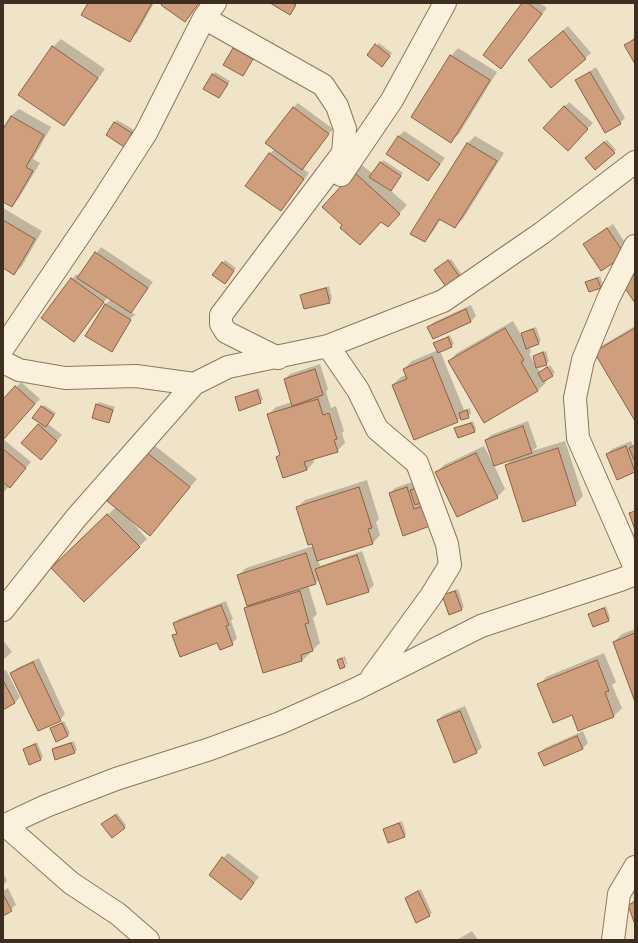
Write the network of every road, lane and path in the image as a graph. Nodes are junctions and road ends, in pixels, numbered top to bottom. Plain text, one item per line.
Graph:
1 (445, 3) edge
2 (210, 11) edge
3 (635, 162) edge
4 (635, 246) edge
5 (226, 332) junction
6 (328, 346) junction
7 (3, 348) edge
8 (278, 358) junction
9 (3, 362) edge
10 (194, 384) junction
11 (635, 568) edge
12 (635, 574) edge
13 (3, 610) edge
14 (368, 682) junction
15 (4, 826) edge
16 (635, 867) edge
17 (148, 940) edge
18 (613, 940) edge

1 - 5 street
2 - 5 street
2 - 7 street
3 - 6 street
4 - 11 street
5 - 8 street
6 - 8 street
6 - 14 street
8 - 10 street
9 - 10 street
10 - 13 street
12 - 14 street
14 - 15 street
15 - 17 street
16 - 18 street

